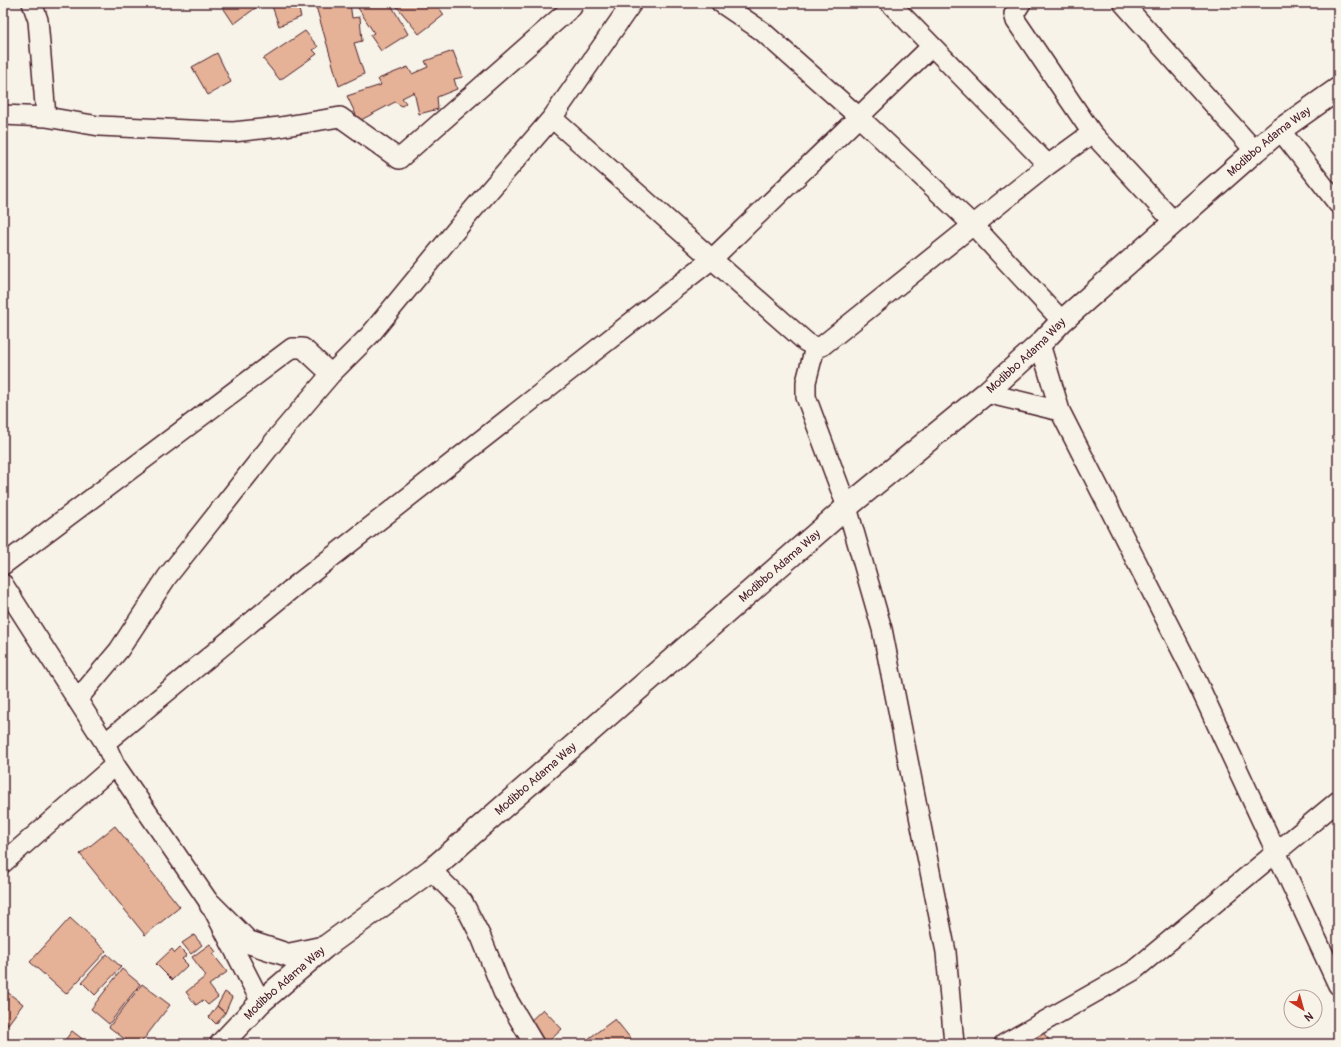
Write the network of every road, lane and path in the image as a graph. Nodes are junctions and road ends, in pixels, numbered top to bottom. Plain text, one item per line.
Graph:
1 (32, 3) edge
2 (573, 3) edge
3 (632, 3) edge
4 (721, 3) edge
5 (890, 3) edge
6 (1021, 3) edge
7 (1123, 3) edge
8 (932, 46) junction
9 (1338, 89) edge
10 (3, 115) edge
11 (46, 117) junction
12 (552, 118) junction
13 (860, 118) junction
14 (1280, 130) junction
15 (1092, 133) junction
16 (1255, 151) junction
17 (1048, 165) junction
18 (1338, 204) edge
19 (1174, 222) junction
20 (974, 226) junction
21 (712, 259) junction
22 (1062, 321) junction
23 (1040, 344) junction
24 (815, 347) junction
25 (331, 374) junction
26 (986, 393) junction
27 (1060, 410) junction
28 (847, 507) junction
29 (3, 565) edge
30 (3, 584) edge
31 (77, 700) junction
32 (105, 744) junction
33 (115, 766) junction
34 (1338, 801) edge
35 (1278, 852) junction
36 (3, 863) edge
37 (430, 870) junction
38 (211, 905) junction
39 (325, 947) junction
40 (1338, 985) edge
41 (261, 1002) junction
42 (221, 1044) edge
43 (534, 1044) edge
44 (954, 1044) edge
45 (1004, 1044) edge

1 - 11 street
2 - 11 street
3 - 12 street
4 - 13 street
5 - 8 street
6 - 15 street
7 - 16 street
8 - 13 street
8 - 17 street
9 - 14 main road, Modibbo Adama Way
10 - 11 street
12 - 21 street
12 - 25 street
13 - 20 street
13 - 21 street
14 - 16 main road, Modibbo Adama Way
14 - 18 street
15 - 17 street
15 - 19 street
16 - 19 main road, Modibbo Adama Way
17 - 20 street
19 - 22 main road, Modibbo Adama Way
20 - 22 street
20 - 24 street
21 - 24 street
21 - 32 street
22 - 23 main road, Modibbo Adama Way
23 - 26 main road, Modibbo Adama Way
23 - 27 street
24 - 28 street
25 - 29 street
25 - 31 street
26 - 27 street
26 - 28 main road, Modibbo Adama Way
27 - 35 street
28 - 37 main road, Modibbo Adama Way
28 - 44 street
30 - 31 street
31 - 32 street
32 - 33 street
33 - 36 street
33 - 38 street
34 - 35 street
35 - 40 street
35 - 45 street
37 - 39 main road, Modibbo Adama Way
37 - 43 street
38 - 39 main road
38 - 41 street
39 - 41 main road, Modibbo Adama Way
41 - 42 main road, Modibbo Adama Way

